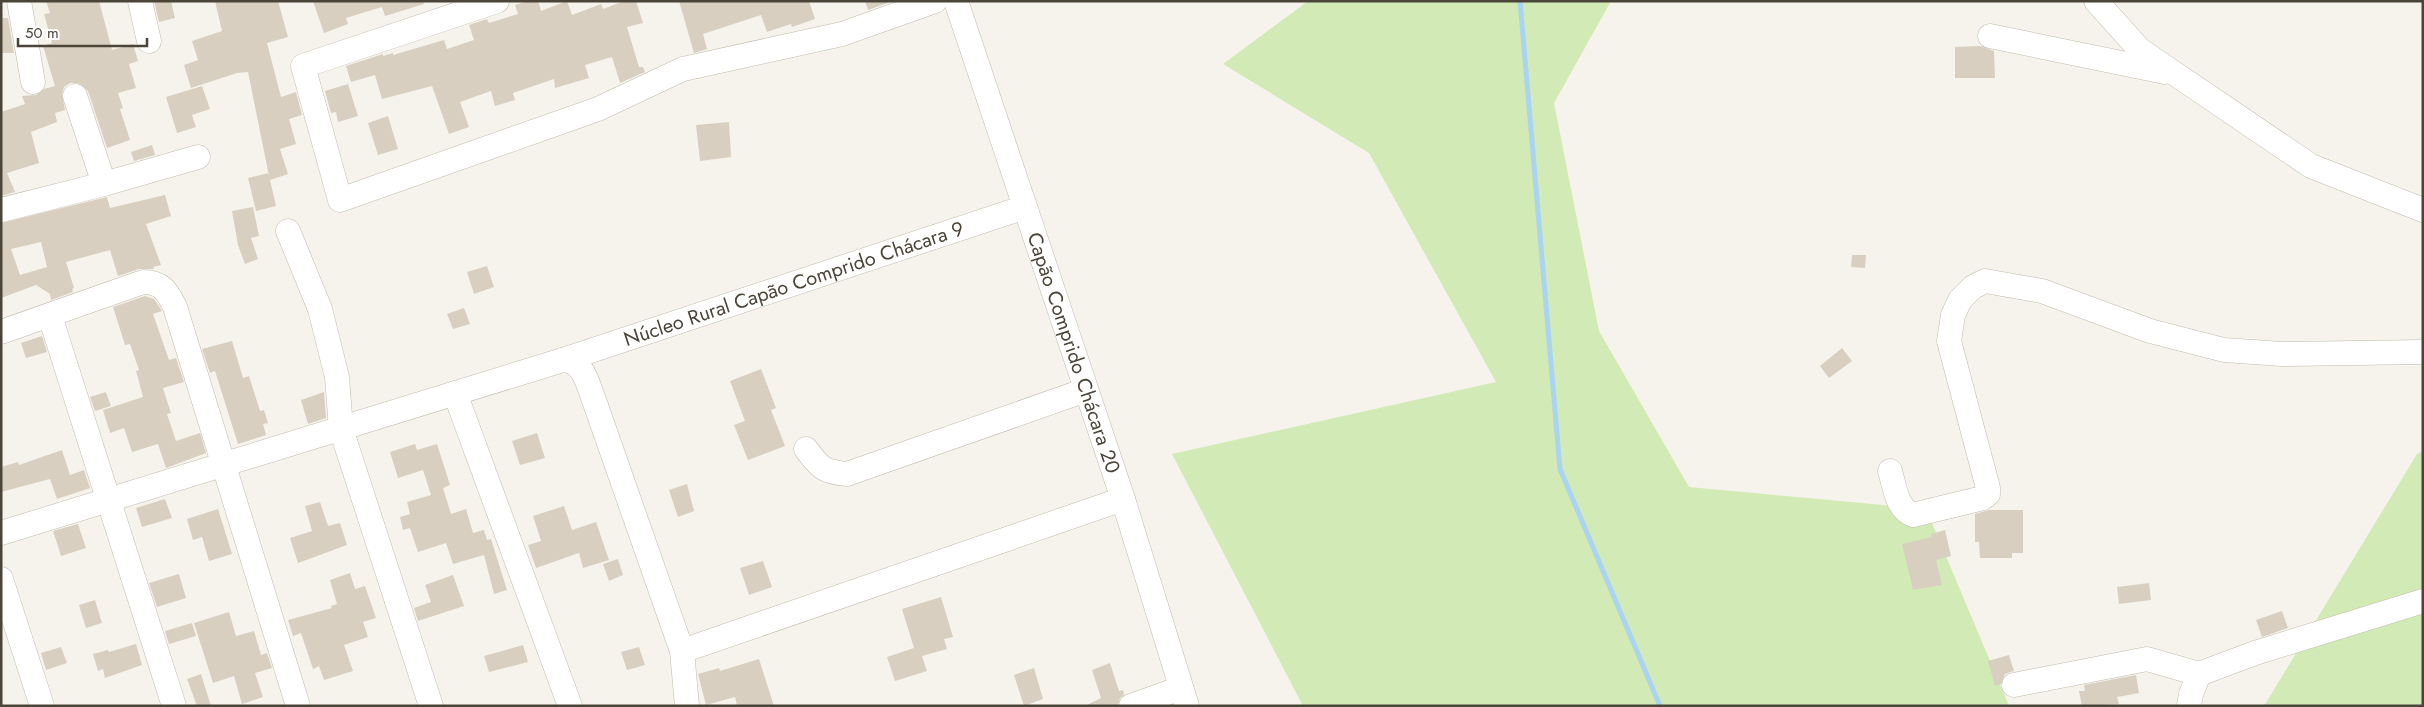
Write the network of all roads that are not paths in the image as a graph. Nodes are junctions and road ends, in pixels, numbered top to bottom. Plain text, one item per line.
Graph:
1 (19, 1) edge
2 (140, 1) edge
3 (497, 1) edge
4 (935, 1) edge
5 (956, 1) edge
6 (2096, 1) edge
7 (1990, 36) dead end
8 (149, 41) dead end
9 (2173, 74) junction
10 (33, 82) dead end
11 (75, 96) dead end
12 (198, 157) dead end
13 (104, 184) junction
14 (1025, 207) junction
15 (1, 210) edge
16 (2423, 210) edge
17 (288, 231) dead end
18 (50, 316) junction
19 (1, 332) edge
20 (2423, 352) edge
21 (563, 360) junction
22 (1086, 390) junction
23 (455, 393) junction
24 (342, 429) junction
25 (806, 449) dead end
26 (225, 465) junction
27 (1890, 471) dead end
28 (1123, 499) junction
29 (110, 501) junction
30 (1, 533) edge
31 (1, 580) edge
32 (2423, 601) edge
33 (682, 651) junction
34 (2199, 674) junction
35 (2014, 685) dead end
36 (1184, 697) edge
37 (42, 706) edge
38 (174, 706) edge
39 (298, 706) edge
40 (431, 706) edge
41 (570, 706) edge
42 (687, 706) edge
43 (1131, 706) edge
44 (2189, 706) edge

1 - 10 street
2 - 8 street
3 - 4 street
5 - 14 street, Capão Comprido Chácara 20
6 - 9 street
7 - 9 street
9 - 16 street
11 - 13 street
12 - 13 street
13 - 15 street
14 - 21 street, Núcleo Rural Capão Comprido Chácara 9
14 - 22 street, Capão Comprido Chácara 20
17 - 24 street
18 - 19 street
18 - 26 street
18 - 29 street
20 - 27 street
21 - 23 street, Núcleo Rural Capão Comprido Chácara 9
21 - 33 street
22 - 25 street
22 - 28 street, Capão Comprido Chácara 20
23 - 24 street, Núcleo Rural Capão Comprido Chácara 9
23 - 41 street
24 - 26 street, Núcleo Rural Capão Comprido Chácara 9
24 - 40 street
26 - 29 street, Núcleo Rural Capão Comprido Chácara 9
26 - 39 street
28 - 33 street
28 - 36 street, Capão Comprido Chácara 20
29 - 30 street, Núcleo Rural Capão Comprido Chácara 9
29 - 38 street
31 - 37 street
32 - 34 street
33 - 42 street
34 - 35 street
34 - 44 street
36 - 43 street

